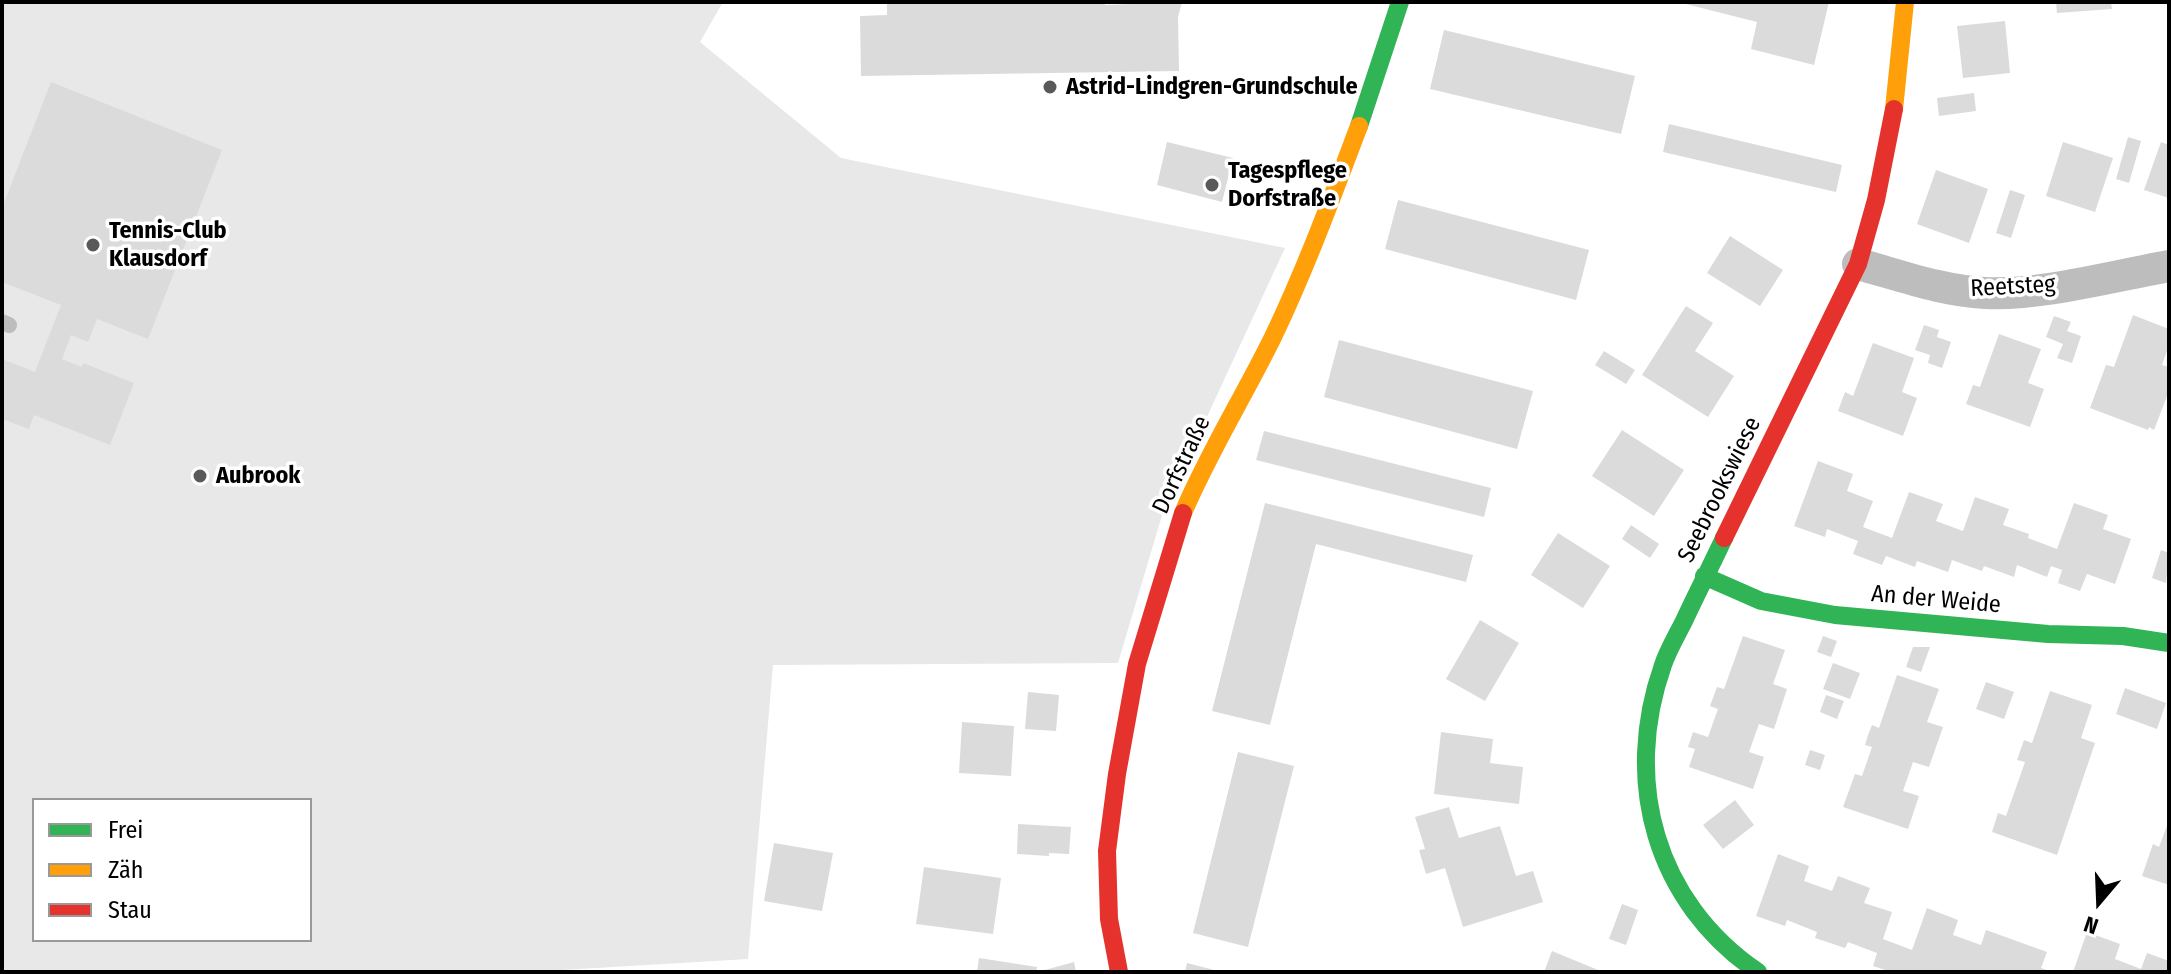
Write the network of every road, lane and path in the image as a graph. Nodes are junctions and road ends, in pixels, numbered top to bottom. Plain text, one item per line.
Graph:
1 (1400, 2) edge
2 (1905, 2) edge
3 (1858, 264) junction
4 (2169, 266) edge
5 (1704, 576) junction
6 (2169, 643) edge
7 (1119, 972) edge
8 (1758, 972) edge

1 - 7 street, Dorfstraße
2 - 3 street, Seebrookswiese
3 - 4 street, Reetsteg
3 - 5 street, Seebrookswiese
5 - 6 street, An der Weide
5 - 8 street, Seebrookswiese

